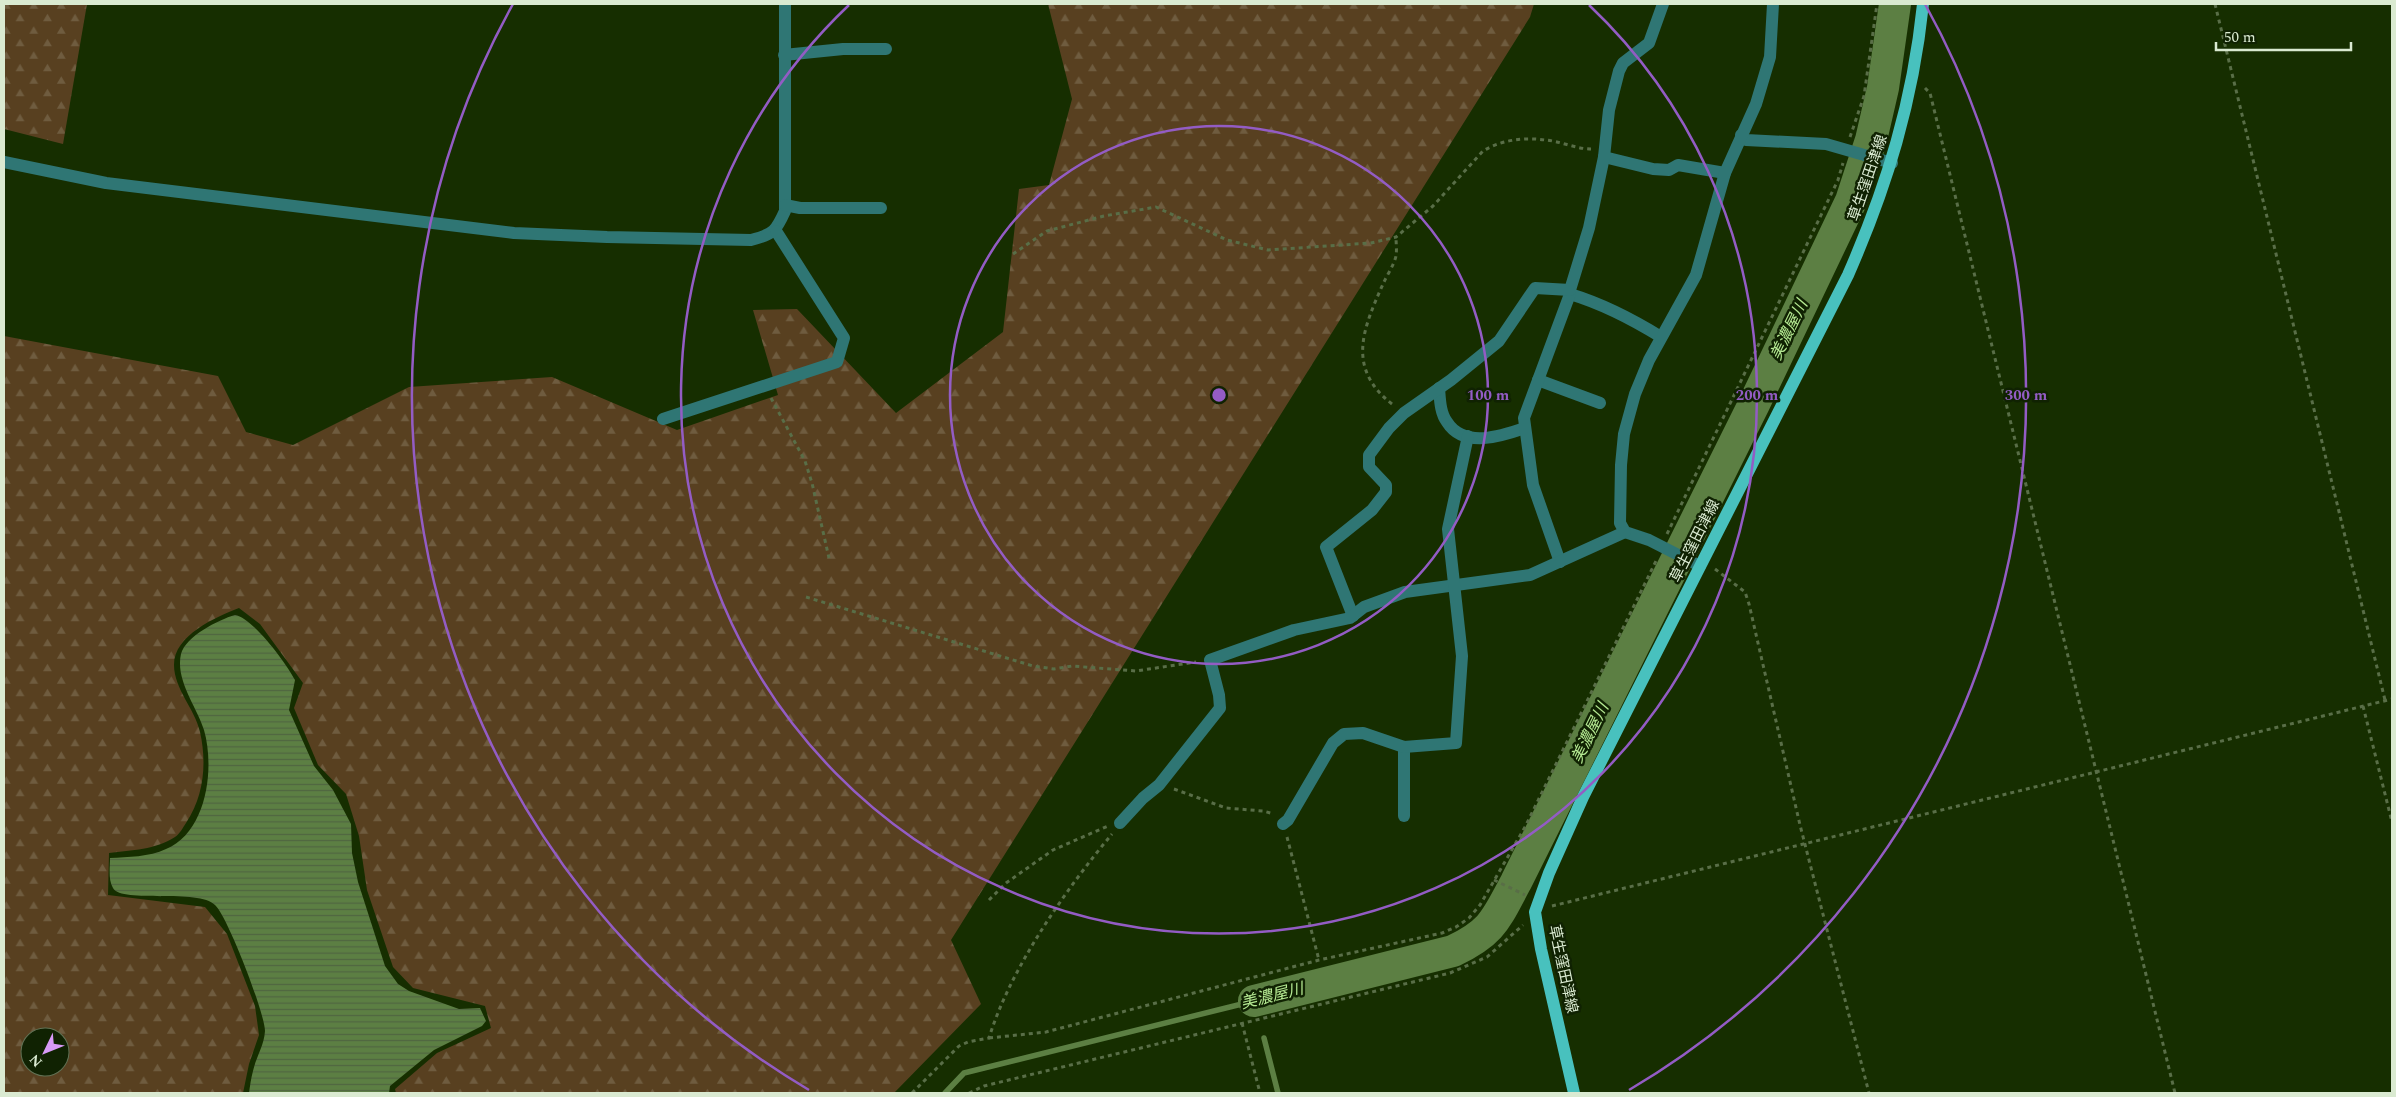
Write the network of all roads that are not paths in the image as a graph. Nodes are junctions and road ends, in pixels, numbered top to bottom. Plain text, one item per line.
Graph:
1 (786, 4) edge
2 (1663, 4) edge
3 (1773, 4) edge
4 (1922, 4) edge
5 (886, 49) dead end
6 (784, 55) junction
7 (1741, 135) junction
8 (1604, 152) junction
9 (1886, 161) junction
10 (4, 162) edge
11 (1725, 172) junction
12 (785, 206) junction
13 (881, 208) dead end
14 (776, 230) junction
15 (1570, 292) junction
16 (1661, 337) junction
17 (1538, 380) junction
18 (1439, 388) junction
19 (1600, 403) dead end
20 (663, 419) dead end
21 (1526, 428) junction
22 (1468, 436) junction
23 (1625, 532) junction
24 (1560, 562) junction
25 (1702, 564) junction
26 (1454, 585) junction
27 (1353, 616) junction
28 (1404, 747) junction
29 (1404, 816) dead end
30 (1120, 823) road end
31 (1283, 824) road end
32 (1574, 1093) edge

1 - 6 street
2 - 8 street
3 - 7 street
4 - 9 main road, 草生窪田津線
5 - 6 street
6 - 12 street
7 - 9 street
7 - 11 street
8 - 11 street
8 - 15 street
9 - 25 main road, 草生窪田津線
10 - 14 street
11 - 16 street
12 - 13 street
12 - 14 street
14 - 20 street
15 - 16 street
15 - 17 street
15 - 18 street
16 - 23 street
17 - 19 street
17 - 21 street
18 - 22 street
18 - 27 street
21 - 22 street
21 - 24 street
22 - 26 street
23 - 24 street
23 - 25 street
24 - 26 street
25 - 32 main road, 草生窪田津線
26 - 27 street
26 - 28 street
27 - 30 street
28 - 29 street
28 - 31 street

